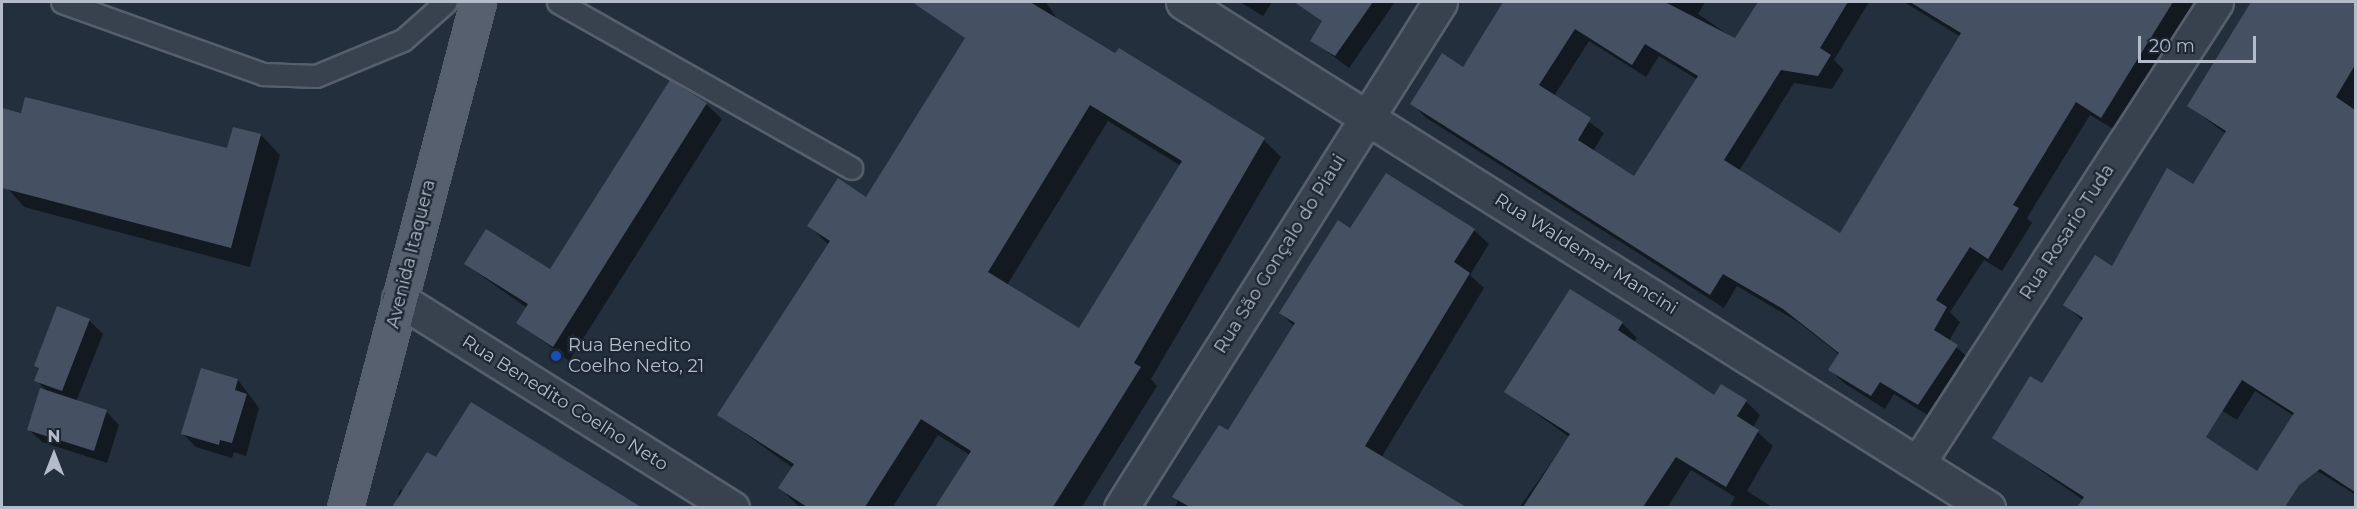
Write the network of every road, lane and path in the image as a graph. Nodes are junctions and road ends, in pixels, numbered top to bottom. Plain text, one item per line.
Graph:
1 (62, 2) edge
2 (446, 2) edge
3 (478, 2) edge
4 (558, 2) edge
5 (1183, 2) edge
6 (1440, 2) edge
7 (2216, 2) edge
8 (1366, 116) junction
9 (851, 168) dead end
10 (399, 299) junction
11 (1918, 463) junction
12 (345, 507) edge
13 (732, 507) edge
14 (1121, 507) edge
15 (1988, 507) edge

1 - 2 lane
3 - 10 main road, Avenida Itaquera
4 - 9 lane
5 - 8 street, Rua Waldemar Mancini
6 - 8 street, Rua São Gonçalo do Piaui
7 - 11 street, Rua Rosario Tuda
8 - 11 street, Rua Waldemar Mancini
8 - 14 street, Rua São Gonçalo do Piaui
10 - 12 main road, Avenida Itaquera
10 - 13 street, Rua Benedito Coelho Neto
11 - 15 street, Rua Waldemar Mancini

